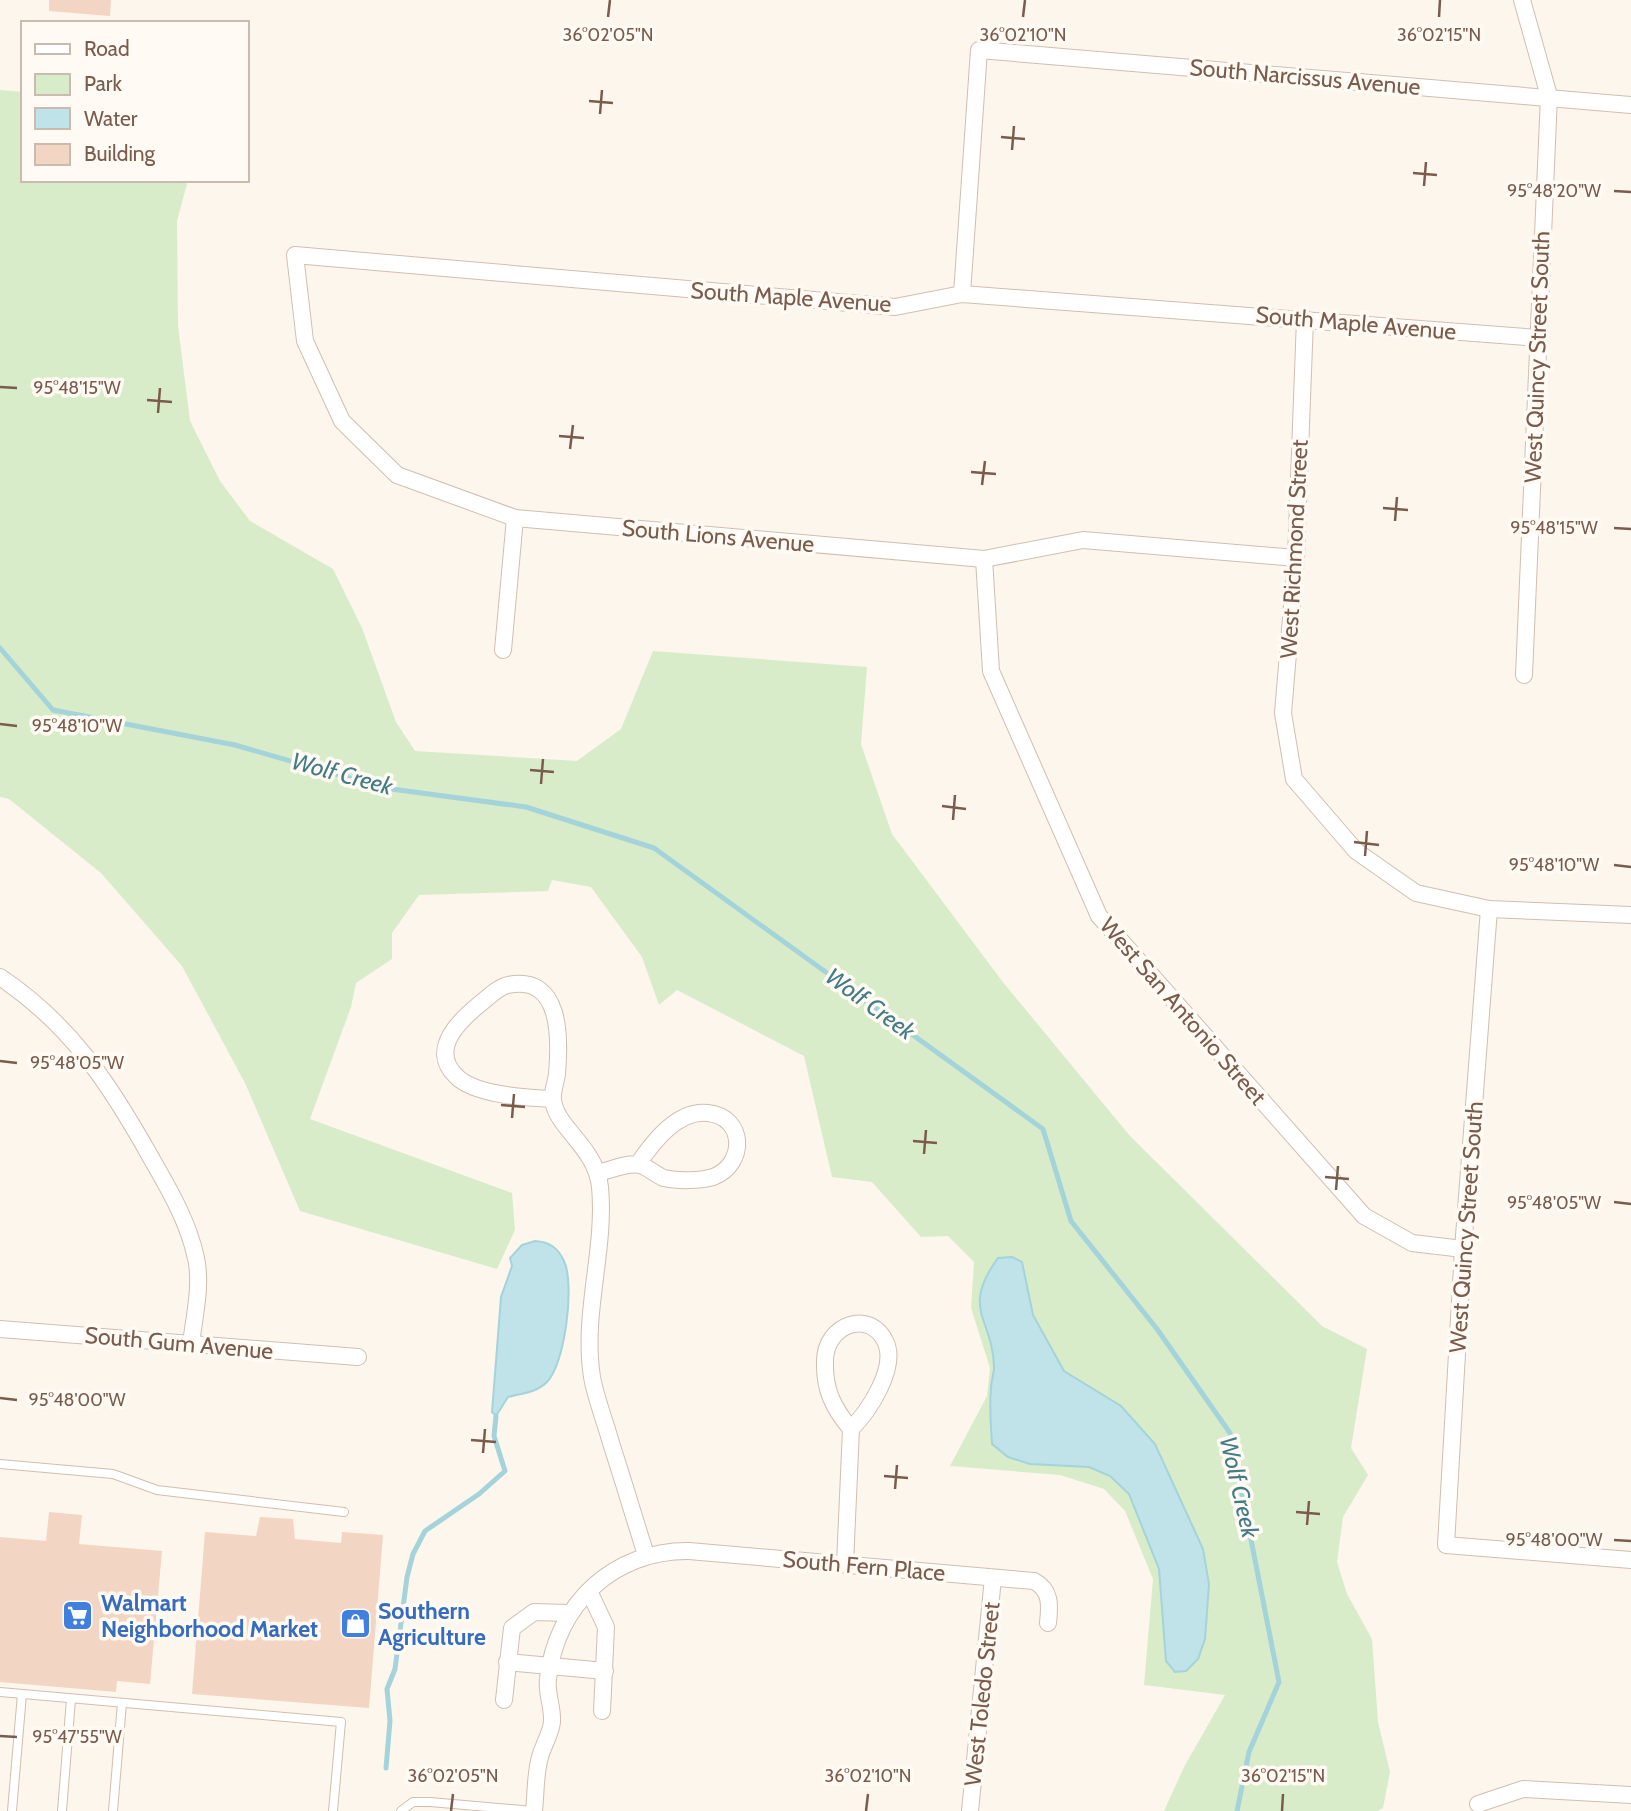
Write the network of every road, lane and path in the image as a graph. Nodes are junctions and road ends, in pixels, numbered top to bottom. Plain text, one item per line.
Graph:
1 (1522, 0) edge
2 (1549, 96) junction
3 (1631, 105) edge
4 (295, 255) joint
5 (962, 294) junction
6 (1305, 319) junction
7 (1538, 338) junction
8 (515, 518) junction
9 (1296, 558) junction
10 (984, 559) junction
11 (503, 650) dead end
12 (1524, 675) dead end
13 (1489, 909) junction
14 (1631, 915) edge
15 (0, 977) edge
16 (553, 1099) junction
17 (638, 1164) junction
18 (598, 1172) junction
19 (1463, 1249) junction
20 (0, 1329) edge
21 (191, 1344) junction
22 (358, 1357) dead end
23 (850, 1429) junction
24 (0, 1464) edge
25 (344, 1512) dead end
26 (646, 1555) junction
27 (1631, 1560) edge
28 (845, 1564) junction
29 (993, 1578) junction
30 (589, 1591) junction
31 (569, 1613) junction
32 (1048, 1623) dead end
33 (507, 1662) junction
34 (550, 1664) junction
35 (606, 1671) junction
36 (0, 1692) edge
37 (22, 1694) junction
38 (72, 1699) junction
39 (504, 1700) dead end
40 (122, 1703) junction
41 (602, 1711) dead end
42 (1631, 1795) edge
43 (1478, 1804) dead end
44 (12, 1811) edge
45 (62, 1811) edge
46 (113, 1811) edge
47 (333, 1811) edge
48 (401, 1811) edge
49 (534, 1811) edge
50 (970, 1811) edge

1 - 2 street, West Quincy Street South
2 - 3 street, South Narcissus Avenue
2 - 5 street, South Narcissus Avenue
2 - 7 street, West Quincy Street South
4 - 5 street, South Maple Avenue
4 - 8 street, South Lions Avenue
5 - 6 street, South Maple Avenue
6 - 7 street, South Maple Avenue
6 - 9 street, West Richmond Street
7 - 12 street, West Quincy Street South
8 - 10 street, South Lions Avenue
8 - 11 street
9 - 10 street, South Lions Avenue
9 - 13 street, West Richmond Street
10 - 19 street, West San Antonio Street
13 - 14 street
13 - 19 street, West Quincy Street South
15 - 21 street
16 - 16 street
16 - 18 street
17 - 17 street
17 - 18 street
18 - 26 street
19 - 27 street, West Quincy Street South
20 - 21 street, South Gum Avenue
21 - 22 street, South Gum Avenue
23 - 23 street
23 - 28 street
24 - 25 lane
26 - 28 street, South Fern Place
26 - 30 street
28 - 29 street, South Fern Place
29 - 32 street, South Fern Place
29 - 50 street, West Toledo Street
30 - 31 street
30 - 35 street
31 - 33 street
31 - 34 street
33 - 34 street
33 - 39 street
34 - 35 street
34 - 49 street
35 - 41 street
36 - 37 lane
37 - 38 lane
37 - 44 lane
38 - 40 lane
38 - 45 lane
40 - 46 lane
40 - 47 lane
42 - 43 street
48 - 49 lane

